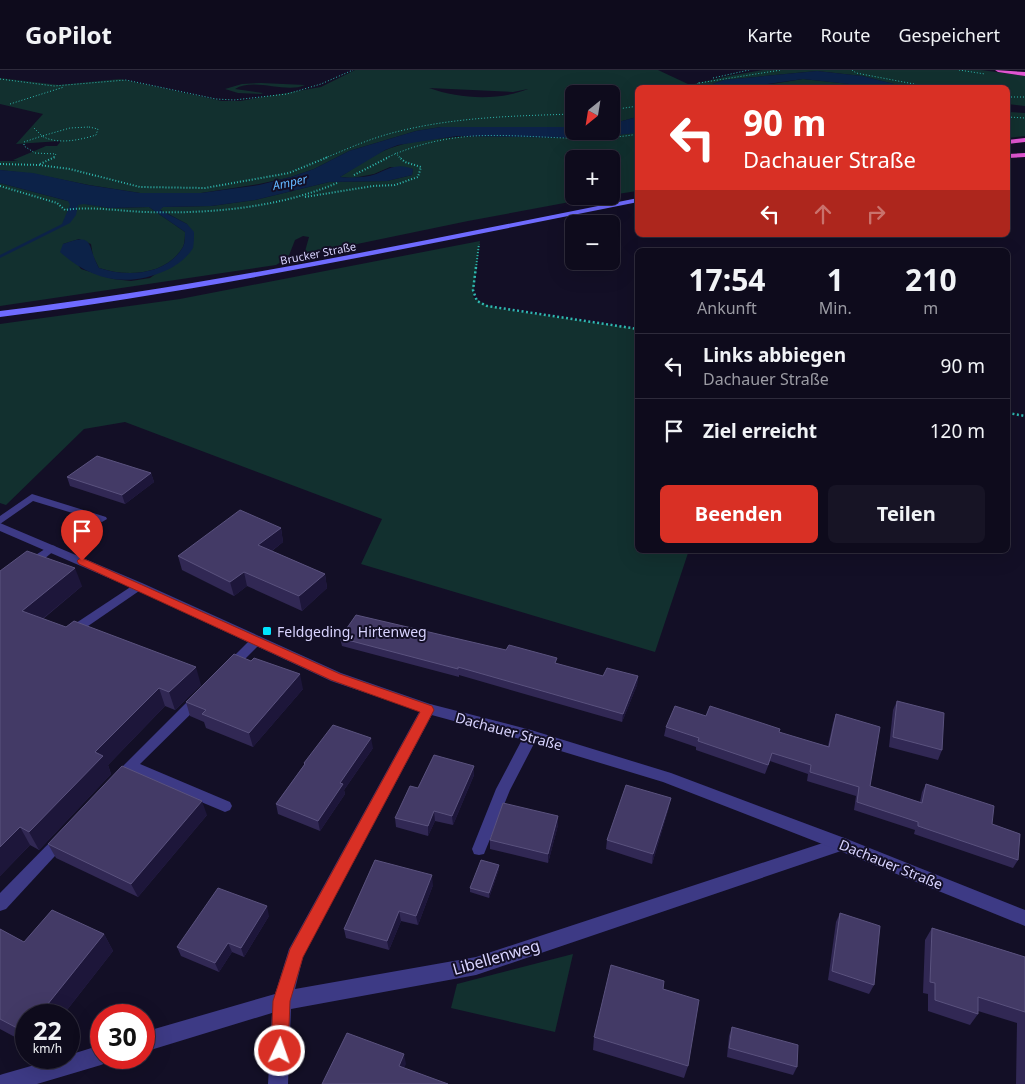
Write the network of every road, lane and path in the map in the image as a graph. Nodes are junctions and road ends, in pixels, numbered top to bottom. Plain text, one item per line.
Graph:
1 (353, 70) edge
2 (749, 70) edge
3 (781, 70) edge
4 (852, 70) edge
5 (998, 70) edge
6 (1025, 74) edge
7 (0, 79) edge
8 (699, 82) junction
9 (694, 85) edge
10 (919, 85) edge
11 (67, 86) junction
12 (1010, 97) edge
13 (1025, 97) edge
14 (10, 104) dead end
15 (635, 106) edge
16 (620, 109) edge
17 (565, 114) edge
18 (1010, 117) edge
19 (1025, 118) edge
20 (34, 128) dead end
21 (635, 135) edge
22 (42, 136) junction
23 (1025, 140) edge
24 (1010, 142) edge
25 (395, 153) junction
26 (1025, 155) edge
27 (1010, 156) edge
28 (0, 164) edge
29 (39, 165) junction
30 (354, 175) dead end
31 (337, 183) dead end
32 (0, 186) edge
33 (293, 198) junction
34 (635, 201) edge
35 (481, 232) junction
36 (0, 314) edge
37 (635, 329) edge
38 (1010, 413) edge
39 (1025, 416) edge
40 (102, 519) dead end
41 (0, 521) edge
42 (0, 527) edge
43 (51, 548) junction
44 (22, 570) edge
45 (138, 586) junction
46 (70, 633) edge
47 (257, 640) junction
48 (222, 676) edge
49 (208, 690) edge
50 (428, 710) junction
51 (531, 736) junction
52 (225, 806) dead end
53 (68, 832) edge
54 (841, 844) junction
55 (479, 849) dead end
56 (0, 904) edge
57 (1025, 918) edge
58 (282, 1001) junction
59 (155, 1039) edge
60 (90, 1058) edge
61 (4, 1084) edge
62 (278, 1084) edge

1 - 11 path
2 - 8 path
3 - 8 path
4 - 10 path
5 - 6 highway
7 - 11 path
8 - 9 path
11 - 14 path
12 - 13 path
15 - 16 path
17 - 29 path
18 - 19 path
20 - 22 path
21 - 25 path
22 - 22 path
22 - 29 path
23 - 24 highway
25 - 30 path
25 - 33 path
26 - 27 highway
28 - 29 path
31 - 33 path
32 - 33 path
34 - 35 main road, Brucker Straße
35 - 36 main road, Brucker Straße
35 - 37 path
38 - 39 path
40 - 41 lane
42 - 43 street, Dachauer Straße
43 - 44 lane
43 - 45 street, Dachauer Straße
45 - 46 lane
45 - 47 street, Dachauer Straße
47 - 48 lane
47 - 50 street, Dachauer Straße
49 - 52 lane
50 - 51 street, Dachauer Straße
50 - 58 street
51 - 54 street, Dachauer Straße
51 - 55 lane
53 - 56 lane
54 - 57 street, Dachauer Straße
54 - 58 street, Libellenweg
58 - 59 street, Libellenweg
58 - 62 street
60 - 61 street

